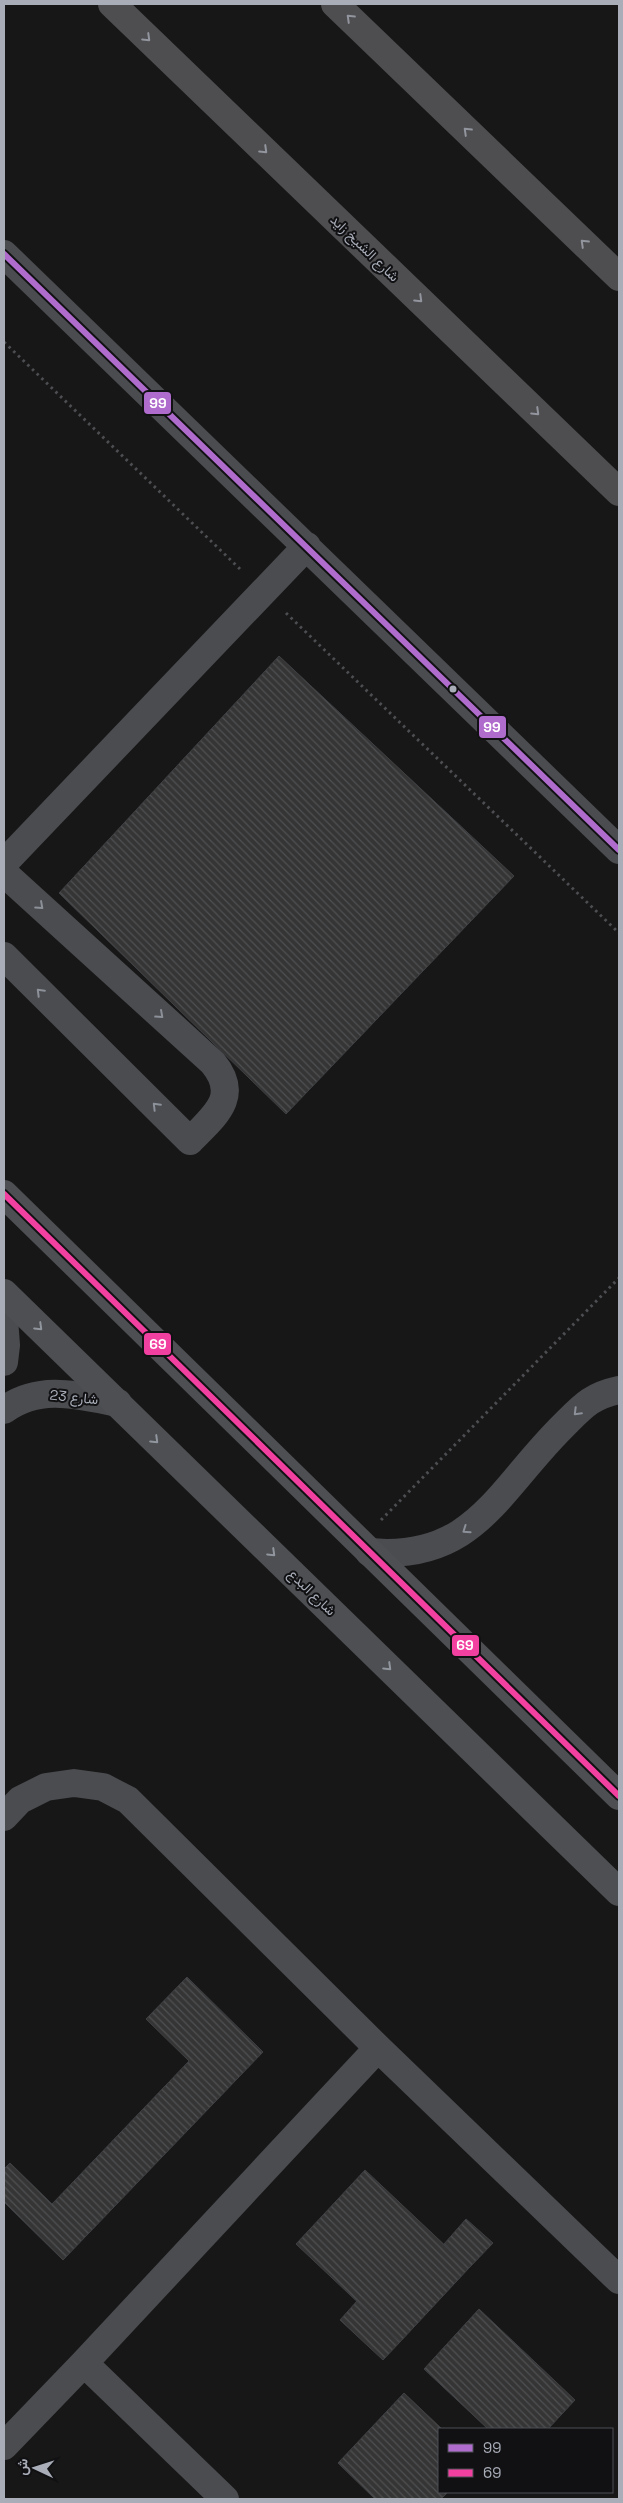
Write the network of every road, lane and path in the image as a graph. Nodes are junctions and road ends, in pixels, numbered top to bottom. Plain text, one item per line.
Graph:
1 (112, 4) edge
2 (335, 4) edge
3 (4, 254) edge
4 (619, 277) edge
5 (4, 342) edge
6 (619, 492) edge
7 (307, 546) junction
8 (263, 590) junction
9 (619, 850) edge
10 (4, 863) edge
11 (4, 873) edge
12 (619, 933) edge
13 (4, 956) edge
14 (4, 1194) edge
15 (619, 1278) edge
16 (4, 1293) edge
17 (4, 1319) edge
18 (4, 1362) edge
19 (619, 1390) edge
20 (118, 1403) junction
21 (4, 1410) edge
22 (364, 1547) junction
23 (619, 1796) edge
24 (4, 1817) edge
25 (619, 1892) edge
26 (378, 2048) junction
27 (619, 2280) edge
28 (84, 2364) junction
29 (4, 2446) edge
30 (225, 2499) edge

1 -> 6 highway, شارع الشيخ زايد
4 -> 2 highway
3 - 7 street
5 - 8 path
7 - 8 street
7 - 9 street
8 - 10 street
8 - 12 path
11 -> 13 street
14 - 22 main road
15 - 22 path
16 -> 20 main road, شارع البدع
17 - 18 street
19 -> 22 street
20 - 21 street, شارع 23
20 -> 25 main road, شارع البدع
22 - 23 main road
24 - 26 street
26 - 27 street
26 - 28 street
28 - 29 street
28 - 30 street

